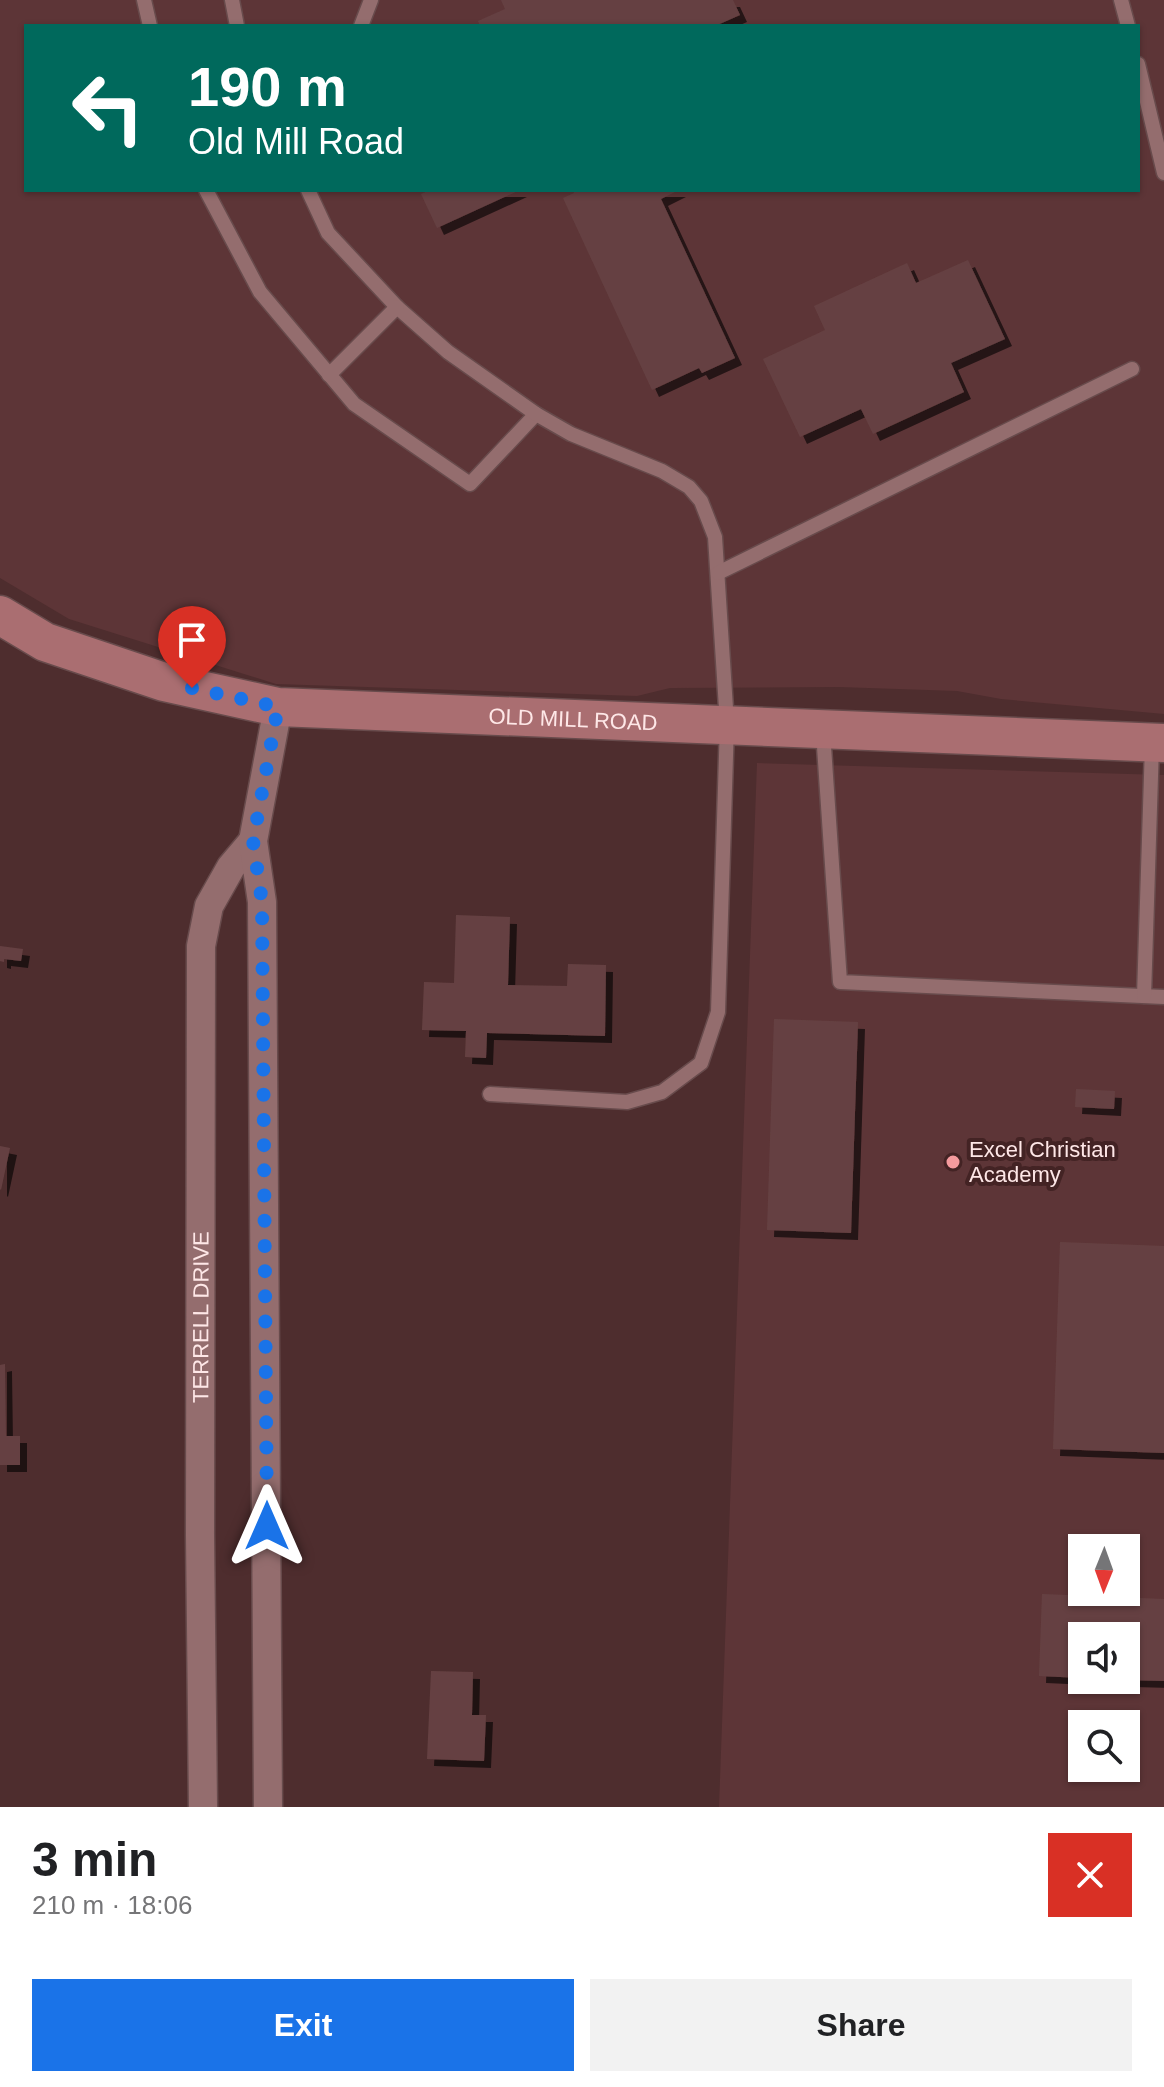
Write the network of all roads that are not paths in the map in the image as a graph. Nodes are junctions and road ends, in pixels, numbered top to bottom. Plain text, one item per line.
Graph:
1 (144, 0) edge
2 (232, 0) edge
3 (371, 0) edge
4 (1121, 0) edge
5 (150, 24) edge
6 (237, 24) edge
7 (362, 24) edge
8 (1127, 24) edge
9 (1140, 72) edge
10 (1164, 173) edge
11 (207, 192) edge
12 (309, 192) edge
13 (397, 307) junction
14 (1132, 369) dead end
15 (329, 375) junction
16 (536, 414) junction
17 (718, 573) junction
18 (0, 615) edge
19 (278, 707) junction
20 (727, 724) junction
21 (823, 728) junction
22 (1158, 742) edge
23 (253, 841) junction
24 (1144, 996) junction
25 (1164, 997) edge
26 (490, 1094) dead end
27 (203, 1807) edge
28 (268, 1807) edge

1 - 5 lane
2 - 6 lane
3 - 7 lane
4 - 8 lane
9 - 10 lane
11 - 15 lane
12 - 13 lane
13 - 15 lane
13 - 16 lane
14 - 17 lane
15 - 16 lane
16 - 17 lane
17 - 20 lane
18 - 19 street, OLD MILL ROAD
19 - 20 street, OLD MILL ROAD
19 - 23 street, TERRELL DRIVE
20 - 21 street, OLD MILL ROAD
20 - 26 lane
21 - 22 street, OLD MILL ROAD
21 - 24 lane
22 - 24 lane
23 - 27 street, TERRELL DRIVE
23 - 28 street, TERRELL DRIVE
24 - 25 lane

